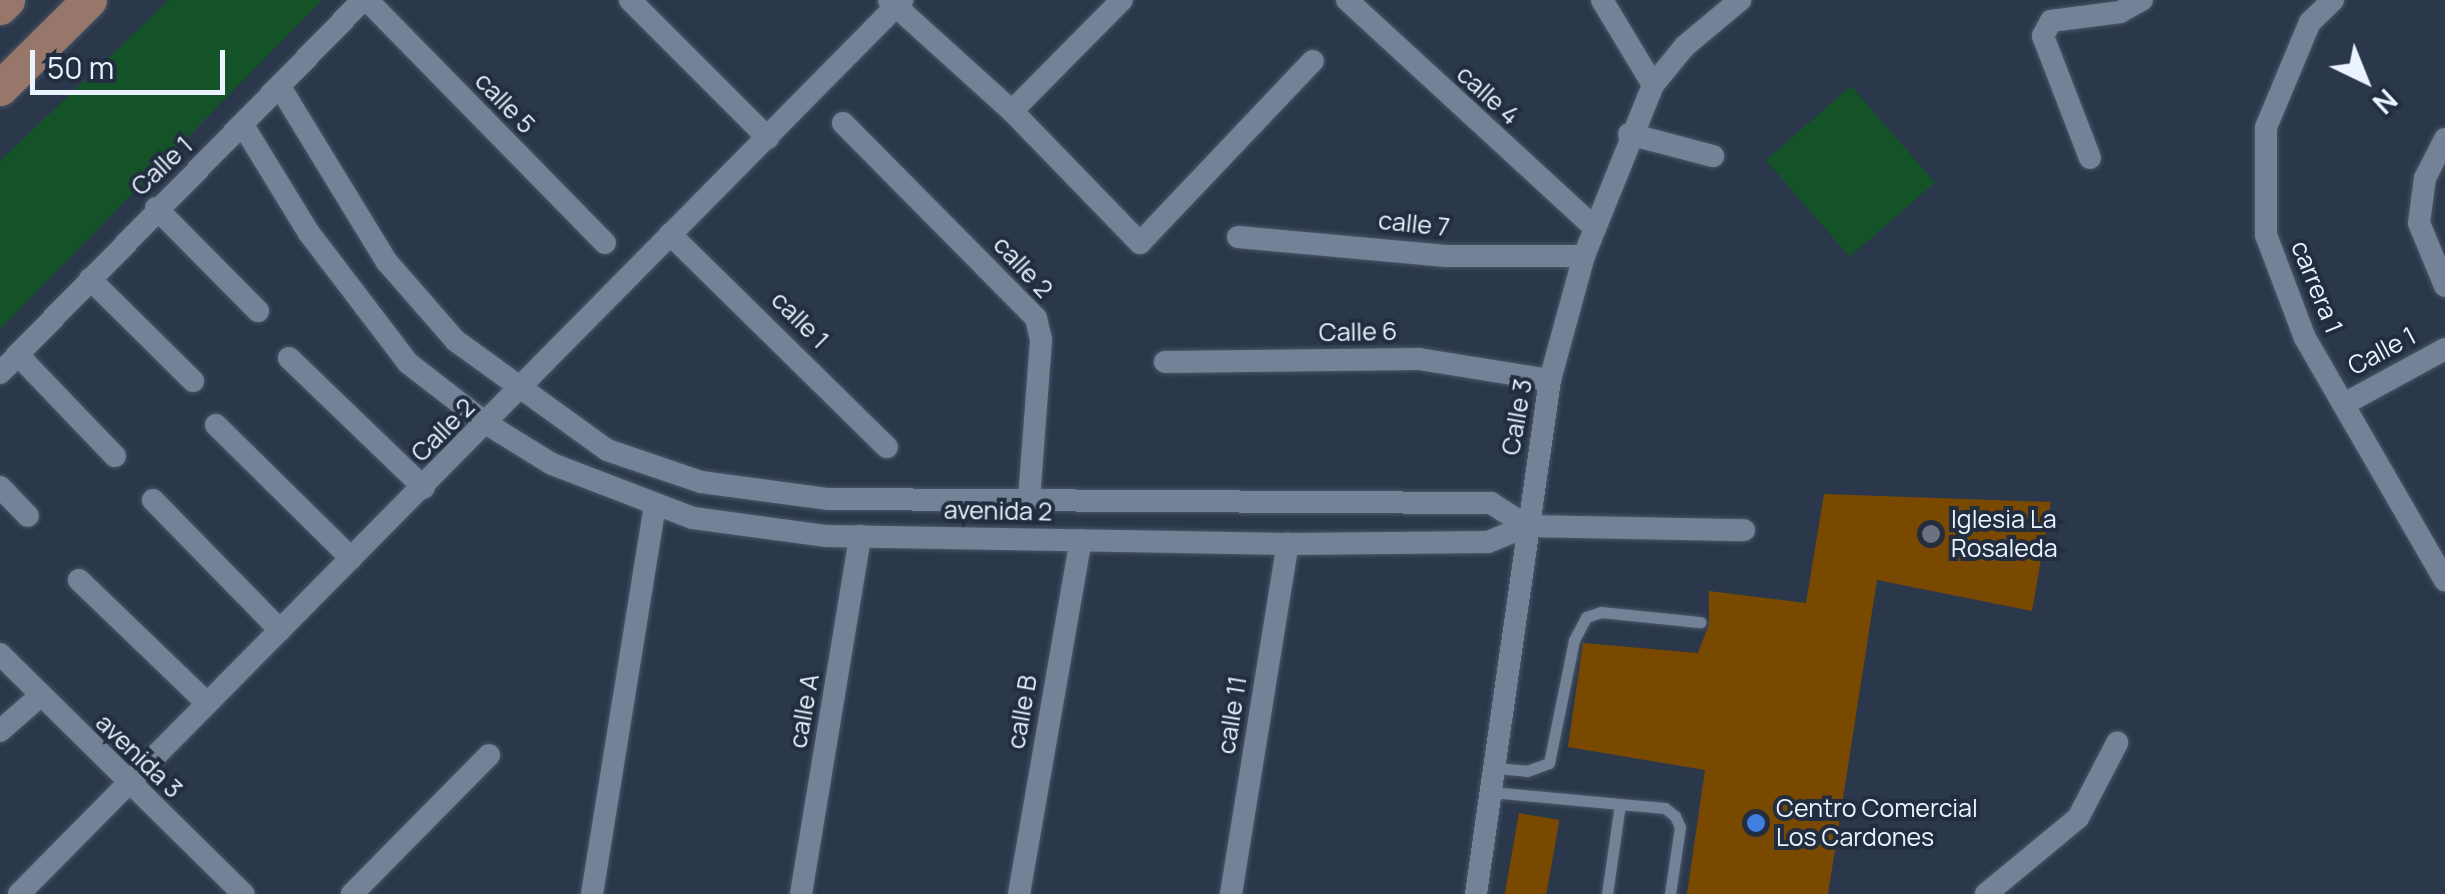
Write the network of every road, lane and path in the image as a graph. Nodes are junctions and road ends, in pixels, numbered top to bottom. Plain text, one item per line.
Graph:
1 (7, 0) edge
2 (89, 0) edge
3 (365, 0) edge
4 (630, 0) edge
5 (1122, 0) edge
6 (1347, 0) edge
7 (1602, 0) edge
8 (1740, 0) edge
9 (2142, 0) edge
10 (2333, 0) edge
11 (895, 2) edge
12 (0, 8) edge
13 (1313, 61) dead end
14 (1653, 85) junction
15 (280, 87) junction
16 (0, 88) edge
17 (1012, 111) junction
18 (842, 123) dead end
19 (244, 127) junction
20 (1629, 134) junction
21 (768, 138) junction
22 (2445, 139) edge
23 (1713, 156) dead end
24 (2090, 158) dead end
25 (156, 208) junction
26 (1594, 228) junction
27 (670, 234) junction
28 (1238, 237) dead end
29 (605, 243) dead end
30 (1584, 256) junction
31 (90, 279) junction
32 (2445, 286) edge
33 (258, 311) dead end
34 (2445, 349) edge
35 (18, 355) junction
36 (288, 358) dead end
37 (1166, 362) dead end
38 (0, 373) edge
39 (1550, 380) junction
40 (192, 382) dead end
41 (520, 391) junction
42 (2346, 402) junction
43 (216, 424) dead end
44 (487, 424) junction
45 (888, 448) dead end
46 (115, 456) dead end
47 (0, 487) edge
48 (424, 488) junction
49 (152, 500) dead end
50 (1030, 500) junction
51 (656, 505) junction
52 (28, 516) dead end
53 (1527, 526) junction
54 (1744, 530) dead end
55 (860, 536) junction
56 (1081, 540) junction
57 (1288, 544) junction
58 (351, 558) junction
59 (2444, 575) edge
60 (79, 580) dead end
61 (1700, 622) dead end
62 (280, 630) junction
63 (0, 654) edge
64 (39, 697) junction
65 (207, 703) junction
66 (0, 731) edge
67 (2117, 744) dead end
68 (489, 756) dead end
69 (1495, 768) junction
70 (128, 785) junction
71 (1491, 792) junction
72 (1620, 804) junction
73 (19, 894) edge
74 (244, 894) edge
75 (352, 894) edge
76 (592, 894) edge
77 (801, 894) edge
78 (1019, 894) edge
79 (1231, 894) edge
80 (1476, 894) edge
81 (1607, 894) edge
82 (1670, 894) edge
83 (1986, 894) edge

1 - 12 main road
2 - 16 main road
3 - 15 street, Calle 1
3 - 29 street, calle 5
4 - 21 street
5 - 17 street
6 - 26 street, calle 4
7 - 14 street
8 - 14 street, Calle 3
9 - 24 street
10 - 42 street, carrera 1
11 - 17 street
11 - 21 street, Calle 2
13 - 17 street
14 - 20 street, Calle 3
15 - 19 street, Calle 1
15 - 41 street
18 - 50 street, calle 2
19 - 25 street, Calle 1
19 - 44 street, avenida 2
20 - 23 street
20 - 26 street, Calle 3
21 - 27 street, Calle 2
22 - 32 street
25 - 31 street, Calle 1
25 - 33 street
26 - 30 street, Calle 3
27 - 41 street, Calle 2
27 - 45 street, calle 1
28 - 30 street, calle 7
30 - 39 street, Calle 3
31 - 35 street, Calle 1
31 - 40 street
34 - 42 street, Calle 1
35 - 38 street, Calle 1
35 - 46 street
36 - 48 street
37 - 39 street, Calle 6
39 - 53 street, Calle 3
41 - 44 street, Calle 2
41 - 50 street
42 - 59 street, carrera 1
43 - 58 street
44 - 48 street, Calle 2
44 - 51 street, avenida 2
47 - 52 street
48 - 58 street, Calle 2
49 - 62 street
50 - 53 street
51 - 55 street, avenida 2
51 - 76 street
53 - 54 street
53 - 57 street, avenida 2
53 - 69 street, Calle 3
55 - 56 street, avenida 2
55 - 77 street, calle A
56 - 57 street, avenida 2
56 - 78 street, calle B
57 - 79 street, calle 11
58 - 62 street, Calle 2
60 - 65 street
61 - 69 lane
62 - 65 street, Calle 2
63 - 64 street, avenida 3
64 - 66 street
64 - 70 street, avenida 3
65 - 70 street, Calle 2
67 - 83 street
68 - 75 street
69 - 71 street, Calle 3
70 - 73 street, Calle 2
70 - 74 street, avenida 3
71 - 72 lane
71 - 80 street, Calle 3
72 - 81 lane
72 - 82 lane

